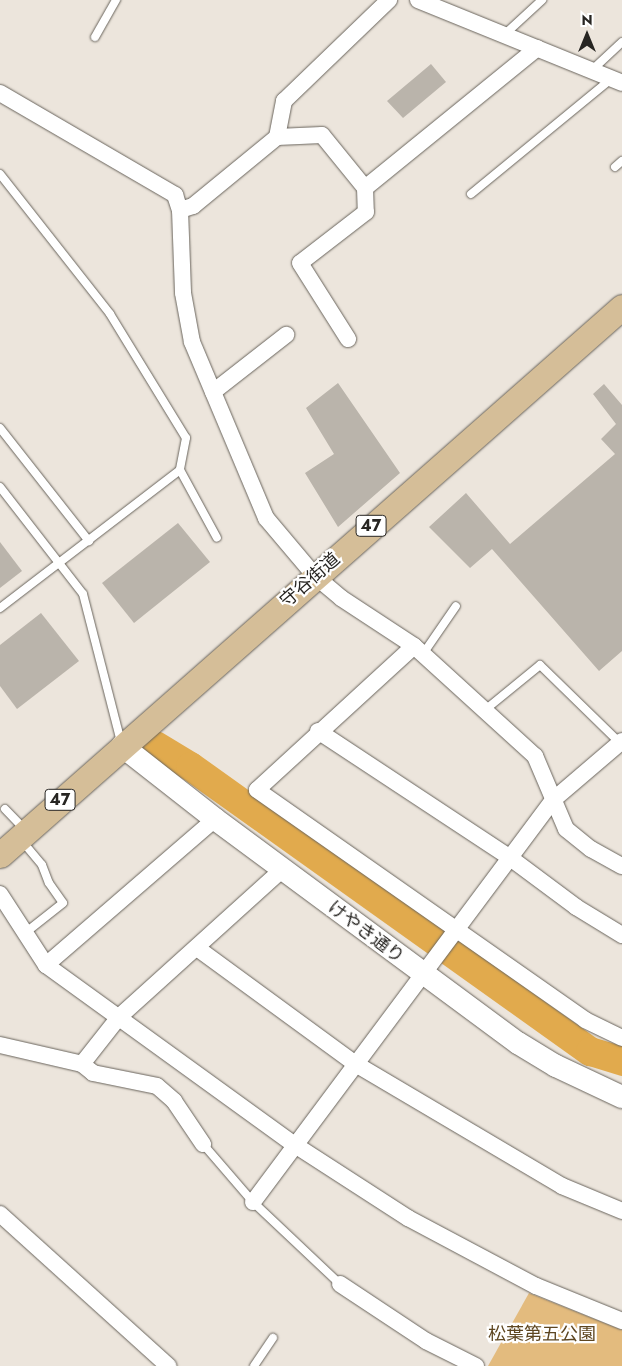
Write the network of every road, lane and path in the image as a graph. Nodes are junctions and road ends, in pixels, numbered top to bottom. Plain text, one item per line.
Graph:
1 (116, 0) edge
2 (389, 0) edge
3 (418, 0) edge
4 (542, 0) edge
5 (504, 35) junction
6 (95, 37) dead end
7 (622, 42) edge
8 (537, 48) junction
9 (591, 70) junction
10 (616, 81) edge
11 (0, 93) edge
12 (277, 137) junction
13 (622, 162) edge
14 (615, 167) dead end
15 (0, 174) edge
16 (365, 188) junction
17 (471, 194) dead end
18 (180, 210) junction
19 (622, 308) edge
20 (286, 335) dead end
21 (348, 339) dead end
22 (213, 392) junction
23 (0, 428) edge
24 (180, 470) junction
25 (0, 487) edge
26 (217, 538) dead end
27 (89, 541) junction
28 (59, 563) junction
29 (314, 576) junction
30 (456, 606) dead end
31 (0, 608) edge
32 (418, 650) junction
33 (485, 710) junction
34 (318, 731) junction
35 (621, 742) edge
36 (122, 746) junction
37 (553, 800) junction
38 (5, 809) dead end
39 (215, 819) junction
40 (22, 834) junction
41 (0, 855) edge
42 (509, 857) junction
43 (622, 866) edge
44 (283, 869) junction
45 (0, 894) edge
46 (456, 928) junction
47 (25, 933) junction
48 (622, 935) edge
49 (197, 948) junction
50 (46, 965) junction
51 (421, 974) junction
52 (119, 1017) junction
53 (622, 1038) edge
54 (0, 1045) edge
55 (82, 1064) junction
56 (354, 1064) junction
57 (622, 1097) edge
58 (203, 1144) joint
59 (295, 1145) junction
60 (254, 1202) junction
61 (622, 1211) edge
62 (0, 1214) edge
63 (340, 1284) joint
64 (622, 1321) edge
65 (273, 1338) dead end
66 (469, 1364) edge
67 (168, 1366) edge
68 (254, 1366) edge

1 - 6 lane
2 - 12 street
3 - 5 street
4 - 5 lane
5 - 8 street
7 - 9 lane
8 - 9 street
8 - 16 street
9 - 10 street
10 - 17 lane
11 - 18 street
12 - 16 street
12 - 18 street
13 - 14 lane
15 - 24 lane
16 - 21 street
18 - 22 street
19 - 29 main road, 守谷街道 / 47
20 - 22 street
22 - 29 street
23 - 27 lane
24 - 26 lane
24 - 27 lane
25 - 28 lane
27 - 28 lane
28 - 31 lane
28 - 36 lane
29 - 32 street
29 - 36 main road, 守谷街道 / 47
30 - 32 lane
32 - 33 street
32 - 34 street
33 - 35 lane
33 - 37 street
34 - 42 street
34 - 46 street
35 - 37 street
36 - 39 street, けやき通り
36 - 40 main road, 守谷街道 / 47
37 - 42 street
37 - 43 street
38 - 40 lane
39 - 44 street, けやき通り
39 - 50 street
40 - 41 main road, 守谷街道 / 47
40 - 47 lane
42 - 46 street
42 - 48 street
44 - 49 street
44 - 51 street, けやき通り
45 - 47 street
46 - 51 street
46 - 53 street
47 - 50 street
49 - 52 street
49 - 56 street
50 - 52 street
51 - 56 street
51 - 57 street, けやき通り
52 - 55 street
52 - 59 street
54 - 55 street
55 - 58 street
56 - 59 street
56 - 61 street
58 - 60 lane
59 - 60 street
59 - 64 street
60 - 63 lane
62 - 67 street
63 - 66 street
65 - 68 lane

